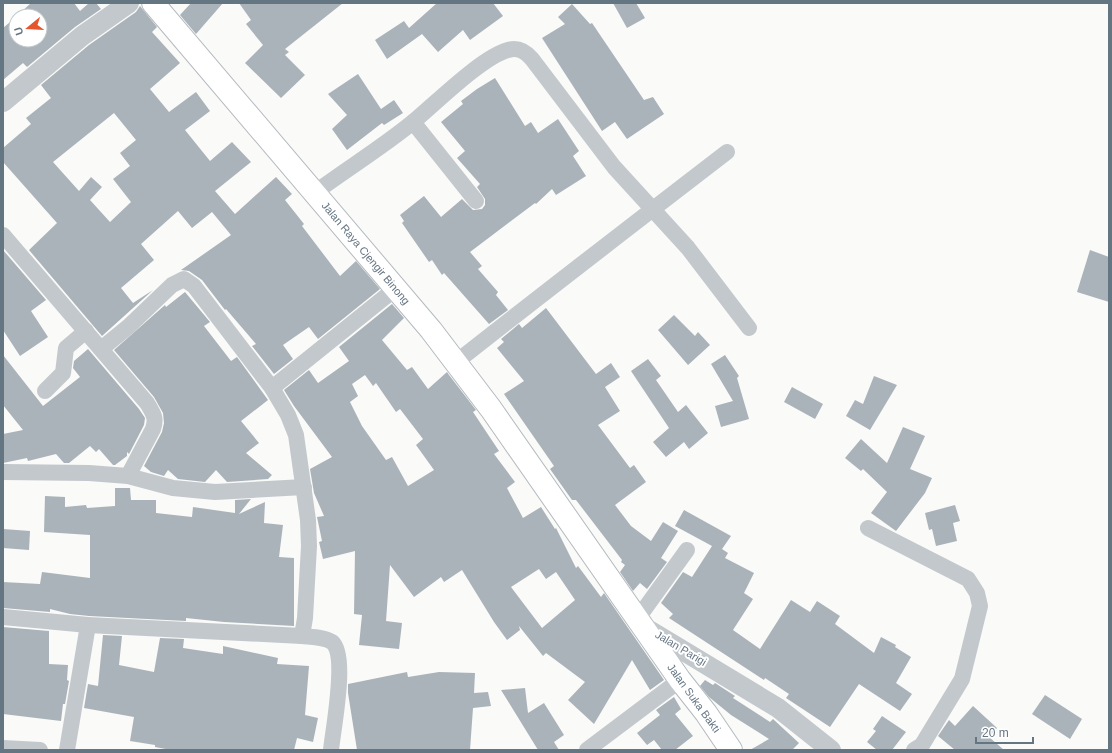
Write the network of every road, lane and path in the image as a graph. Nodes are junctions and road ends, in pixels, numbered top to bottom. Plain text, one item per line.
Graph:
1 (129, 3) edge
2 (153, 3) edge
3 (3, 102) edge
4 (412, 122) junction
5 (727, 152) dead end
6 (318, 196) junction
7 (476, 201) dead end
8 (652, 210) junction
9 (3, 234) edge
10 (395, 289) junction
11 (749, 328) dead end
12 (86, 331) junction
13 (101, 349) junction
14 (455, 363) junction
15 (272, 388) junction
16 (45, 391) dead end
17 (3, 472) edge
18 (128, 476) junction
19 (304, 487) junction
20 (564, 514) joint
21 (868, 528) dead end
22 (687, 550) dead end
23 (3, 617) edge
24 (641, 622) junction
25 (88, 625) junction
26 (302, 636) junction
27 (680, 680) junction
28 (3, 748) edge
29 (40, 750) edge
30 (67, 750) edge
31 (331, 750) edge
32 (587, 750) edge
33 (731, 750) edge
34 (831, 750) edge
35 (914, 750) edge

1 - 3 street
2 - 6 main road, Jalan Raya Cjengir Binong
4 - 6 street
4 - 7 street
4 - 8 street
5 - 8 street
6 - 10 main road, Jalan Raya Cjengir Binong
8 - 11 street
8 - 14 street
9 - 12 street
10 - 14 main road, Jalan Raya Cjengir Binong
10 - 15 street
12 - 13 street
12 - 16 street
13 - 15 street
13 - 18 street
14 - 20 main road, Jalan Raya Cjengir Binong
15 - 19 street
17 - 18 street
18 - 19 street
19 - 26 street
20 - 24 main road, Jalan Parigi
21 - 35 street
22 - 24 street
23 - 25 street
24 - 27 main road, Jalan Suka Bakti
24 - 34 street, Jalan Parigi
25 - 26 street
25 - 30 street
26 - 31 street
27 - 32 street
27 - 33 main road, Jalan Suka Bakti
28 - 29 street

